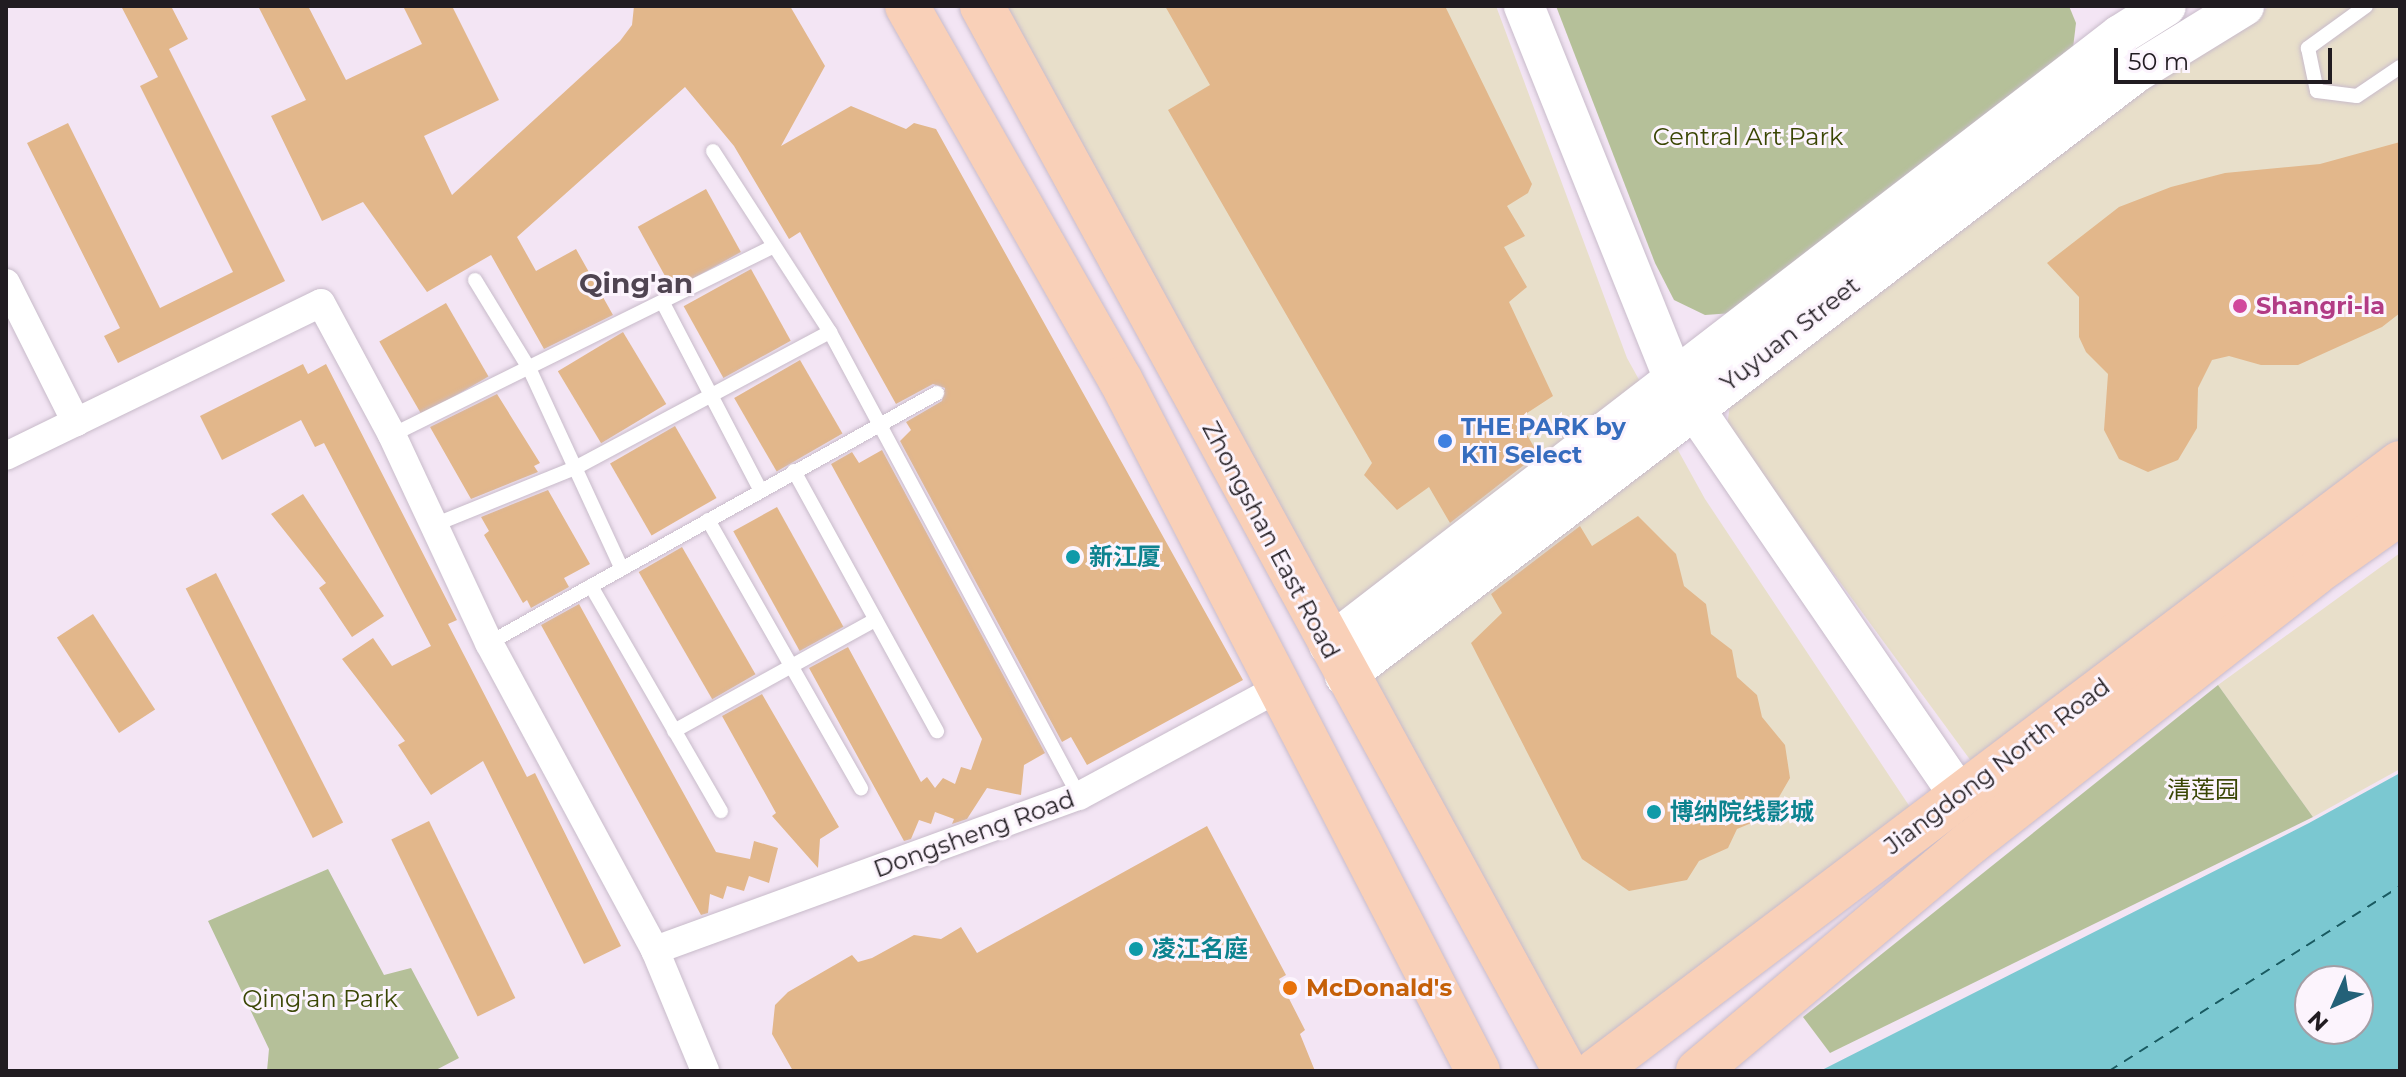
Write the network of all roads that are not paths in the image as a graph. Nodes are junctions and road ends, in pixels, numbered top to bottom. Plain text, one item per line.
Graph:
1 (907, 6) edge
2 (982, 6) edge
3 (1524, 6) edge
4 (2166, 6) edge
5 (2244, 6) edge
6 (2366, 6) edge
7 (2115, 21) edge
8 (2400, 67) edge
9 (2135, 73) junction
10 (713, 151) dead end
11 (771, 248) junction
12 (475, 280) dead end
13 (6, 283) edge
14 (663, 303) junction
15 (830, 332) junction
16 (529, 368) junction
17 (709, 392) junction
18 (937, 393) dead end
19 (1683, 394) junction
20 (76, 422) junction
21 (876, 425) junction
22 (392, 435) junction
23 (6, 456) edge
24 (2400, 463) edge
25 (575, 468) junction
26 (794, 471) junction
27 (760, 489) junction
28 (2400, 513) edge
29 (708, 520) junction
30 (434, 525) junction
31 (622, 569) junction
32 (591, 586) junction
33 (875, 620) junction
34 (489, 643) junction
35 (1337, 660) junction
36 (790, 667) junction
37 (1279, 688) junction
38 (674, 731) junction
39 (937, 731) dead end
40 (861, 788) dead end
41 (1959, 795) junction
42 (1079, 796) junction
43 (721, 811) dead end
44 (655, 950) junction
45 (705, 1071) edge
46 (1478, 1071) edge
47 (1565, 1071) edge
48 (1596, 1071) edge
49 (1698, 1071) edge

1 - 37 main road
2 - 35 main road, Zhongshan East Road
3 - 19 street
4 - 7 street, Yuyuan Street
5 - 9 street, Yuyuan Street
6 - 8 lane
7 - 9 street
7 - 19 street, Yuyuan Street
9 - 19 street, Yuyuan Street
10 - 11 lane
11 - 14 lane
11 - 15 lane
12 - 16 lane
13 - 20 street
14 - 16 lane
14 - 17 lane
15 - 17 lane
15 - 21 lane
16 - 22 lane
16 - 25 lane
17 - 25 lane
17 - 27 lane
18 - 21 lane
19 - 35 street, Yuyuan Street
19 - 41 street
20 - 22 street
20 - 23 street
21 - 26 lane
21 - 42 lane
22 - 30 street
24 - 41 main road, Jiangdong North Road
25 - 30 lane
25 - 31 lane
26 - 27 lane
26 - 33 lane
27 - 29 lane
28 - 49 main road, Jiangdong North Road
29 - 31 lane
29 - 36 lane
30 - 34 street
31 - 32 lane
32 - 34 lane
32 - 38 lane
33 - 36 lane
33 - 39 lane
34 - 44 street
35 - 47 main road, Zhongshan East Road
36 - 38 lane
36 - 40 lane
37 - 42 street, Dongsheng Road
37 - 46 main road
38 - 43 lane
41 - 48 main road, Jiangdong North Road
42 - 44 street, Dongsheng Road
44 - 45 street

